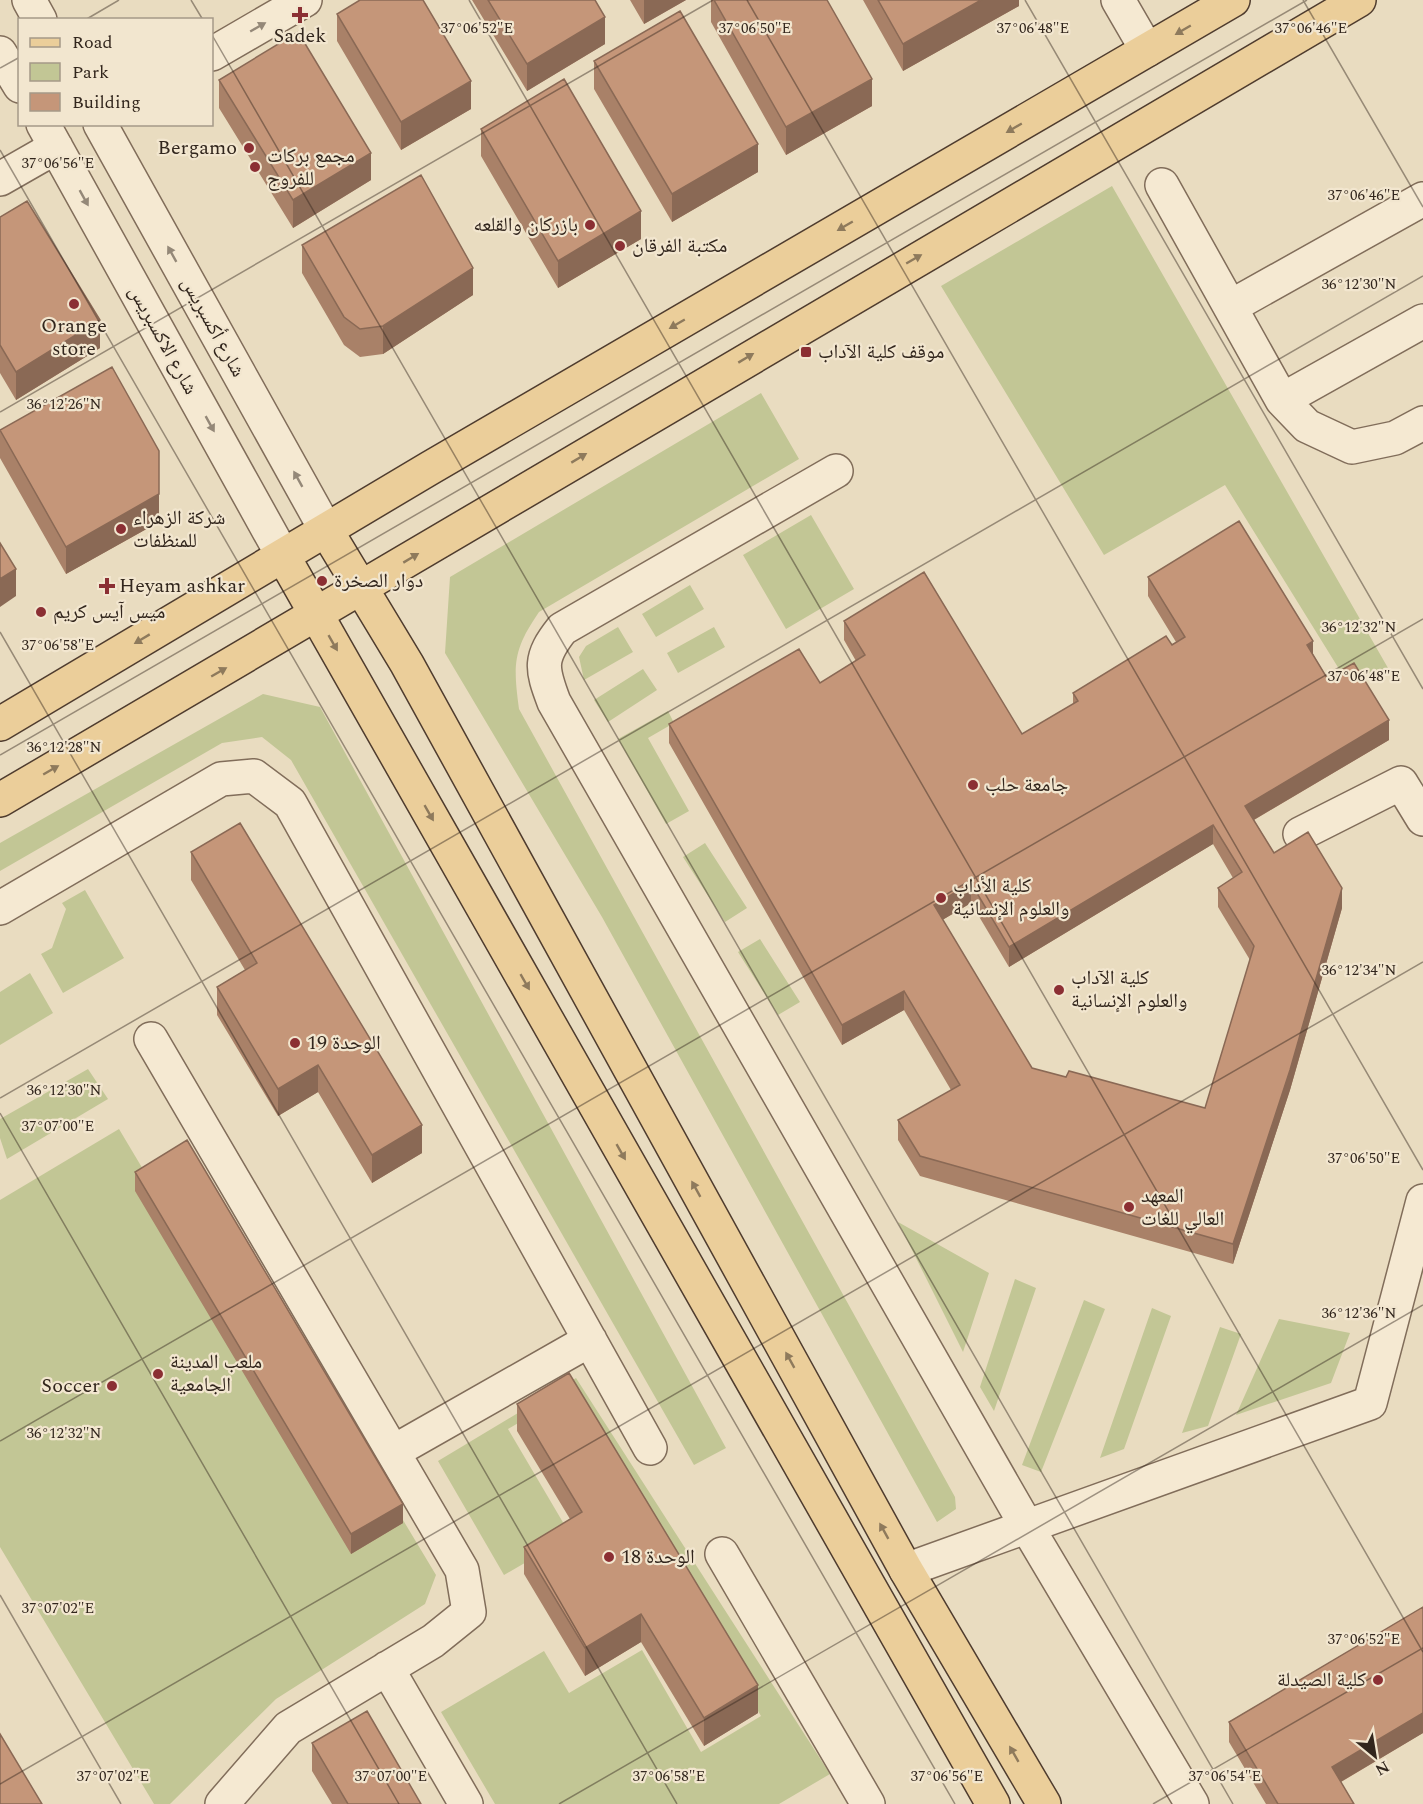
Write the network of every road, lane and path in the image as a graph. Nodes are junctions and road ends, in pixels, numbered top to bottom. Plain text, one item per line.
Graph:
1 (29, 0) edge
2 (304, 0) edge
3 (1118, 0) edge
4 (1233, 0) edge
5 (1359, 0) edge
6 (39, 18) edge
7 (1148, 50) junction
8 (0, 53) edge
9 (213, 53) edge
10 (18, 83) edge
11 (101, 126) edge
12 (49, 136) edge
13 (0, 179) edge
14 (1162, 185) dead end
15 (1423, 199) edge
16 (1230, 307) junction
17 (1423, 321) edge
18 (1282, 400) junction
19 (1423, 423) edge
20 (836, 471) dead end
21 (326, 530) junction
22 (283, 555) junction
23 (361, 588) junction
24 (316, 614) junction
25 (0, 724) edge
26 (0, 800) edge
27 (1423, 819) edge
28 (1300, 834) edge
29 (0, 908) edge
30 (151, 1039) dead end
31 (1423, 1201) edge
32 (590, 1340) junction
33 (650, 1448) dead end
34 (393, 1452) junction
35 (1026, 1525) junction
36 (722, 1554) dead end
37 (906, 1570) junction
38 (387, 1668) junction
39 (854, 1799) edge
40 (222, 1804) edge
41 (466, 1804) edge
42 (993, 1804) edge
43 (1044, 1804) edge
44 (1192, 1804) edge

1 - 6 street
9 -> 2 street
3 - 7 street
4 -> 7 main road
23 -> 5 main road
7 -> 21 main road
8 - 10 street
21 -> 11 street, شارع أكسبريس
12 - 13 street
12 -> 22 street, شارع الاكسبريس
14 - 16 street
15 - 16 street
16 - 18 street
17 - 18 street
18 - 19 street
20 - 35 street
21 - 22 main road
21 - 23 main road
22 - 24 main road
22 -> 25 main road
23 - 24 main road
37 -> 23 main road
26 -> 24 main road
24 -> 42 main road
27 - 28 street
29 - 32 street
30 - 34 street
31 - 35 street
32 - 33 street
32 - 34 street
34 - 38 street
35 - 37 street
35 - 44 street
36 - 39 street
43 -> 37 main road
38 - 40 street
38 - 41 street

